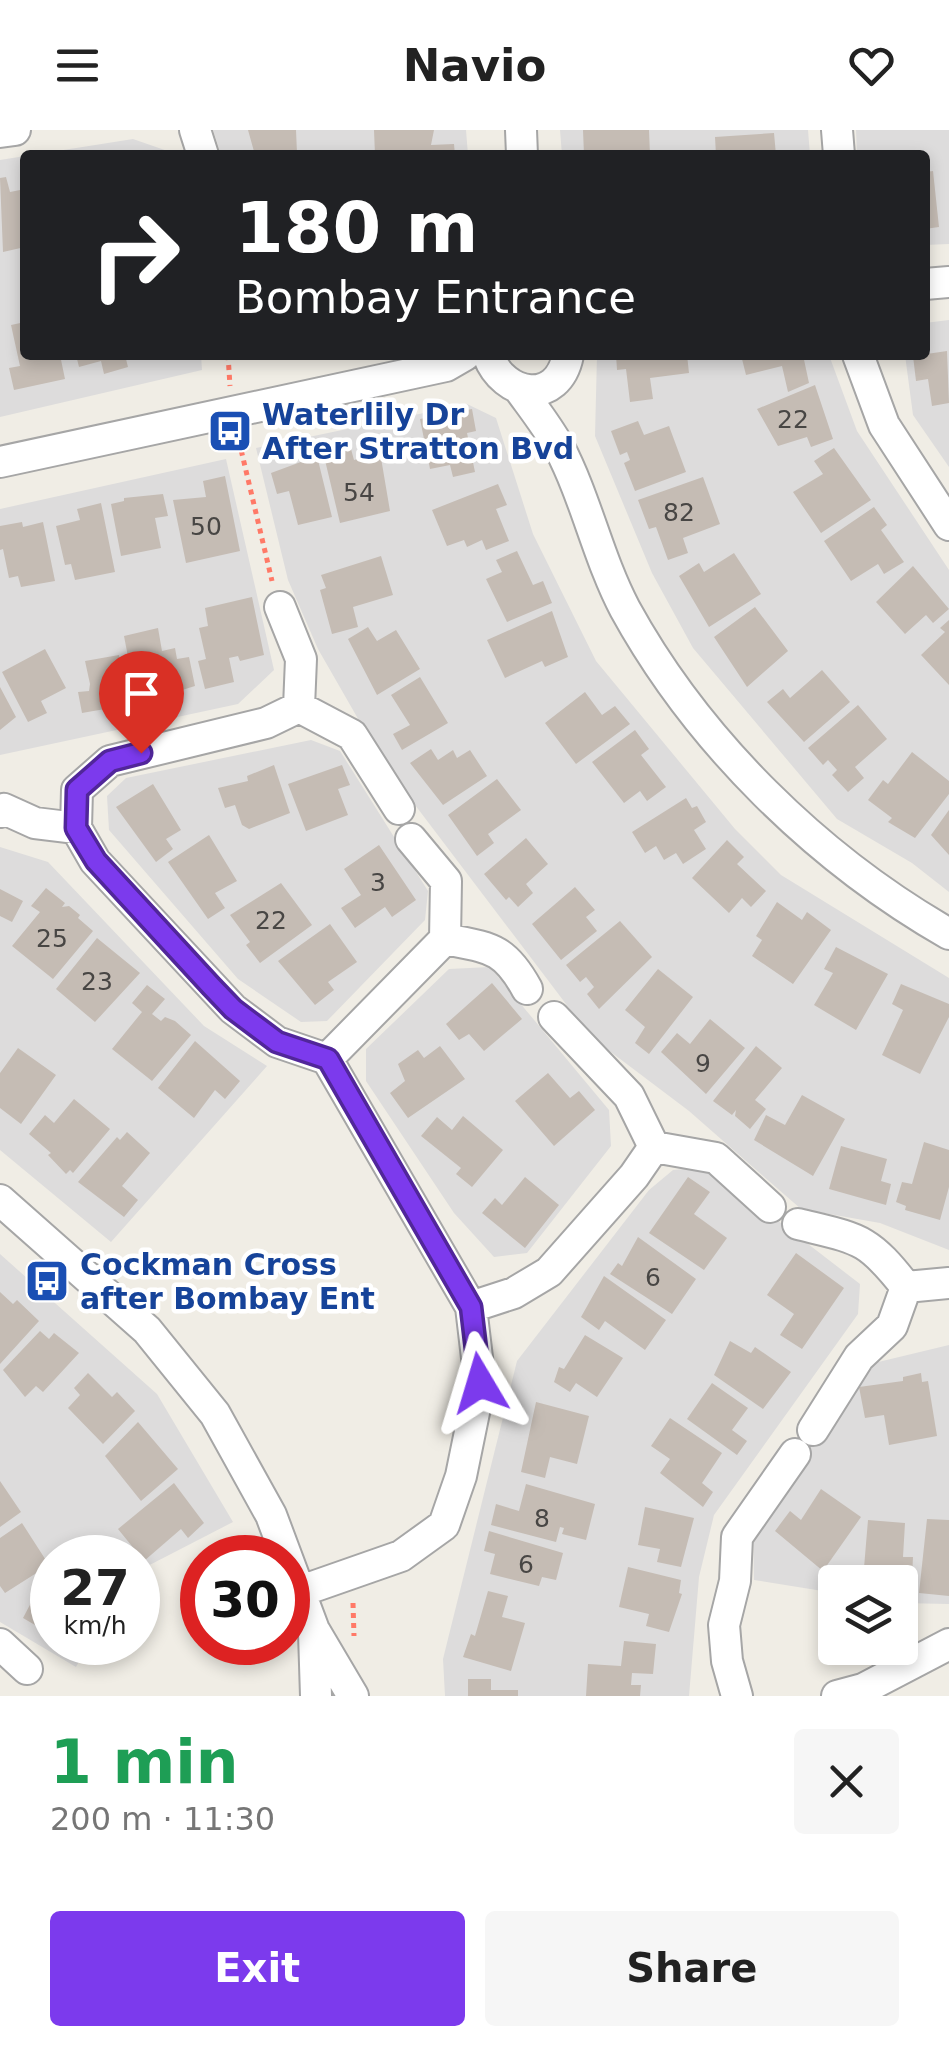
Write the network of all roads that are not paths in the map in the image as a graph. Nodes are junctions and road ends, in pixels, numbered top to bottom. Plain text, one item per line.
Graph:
1 (14, 130) edge
2 (0, 132) edge
3 (860, 360) edge
4 (455, 361) edge
5 (562, 367) edge
6 (503, 375) edge
7 (559, 446) junction
8 (0, 462) edge
9 (949, 525) edge
10 (280, 607) road end
11 (300, 706) junction
12 (399, 809) dead end
13 (0, 812) edge
14 (76, 828) junction
15 (411, 838) dead end
16 (949, 934) edge
17 (446, 939) junction
18 (528, 990) dead end
19 (554, 1017) dead end
20 (328, 1059) junction
21 (654, 1147) junction
22 (0, 1200) edge
23 (770, 1207) dead end
24 (798, 1224) dead end
25 (949, 1284) edge
26 (906, 1287) junction
27 (471, 1307) junction
28 (279, 1535) edge
29 (310, 1588) edge
30 (310, 1618) edge
31 (314, 1630) junction
32 (0, 1644) edge
33 (949, 1644) edge
34 (28, 1670) dead end
35 (316, 1696) edge
36 (353, 1696) edge
37 (737, 1696) edge
38 (838, 1696) edge

1 - 2 street
3 - 9 street
4 - 6 street
4 - 8 street
5 - 6 street
5 - 7 street
6 - 7 street
7 - 16 street
10 - 11 street
11 - 12 street
11 - 14 street
13 - 14 street
14 - 20 street
15 - 17 street
17 - 18 street
17 - 20 street
19 - 21 street
20 - 27 street
21 - 23 street
21 - 27 street
22 - 28 street
24 - 26 street
25 - 26 street
26 - 37 street
27 - 29 street
30 - 31 street
31 - 35 street
31 - 36 street
32 - 34 street
33 - 38 street

